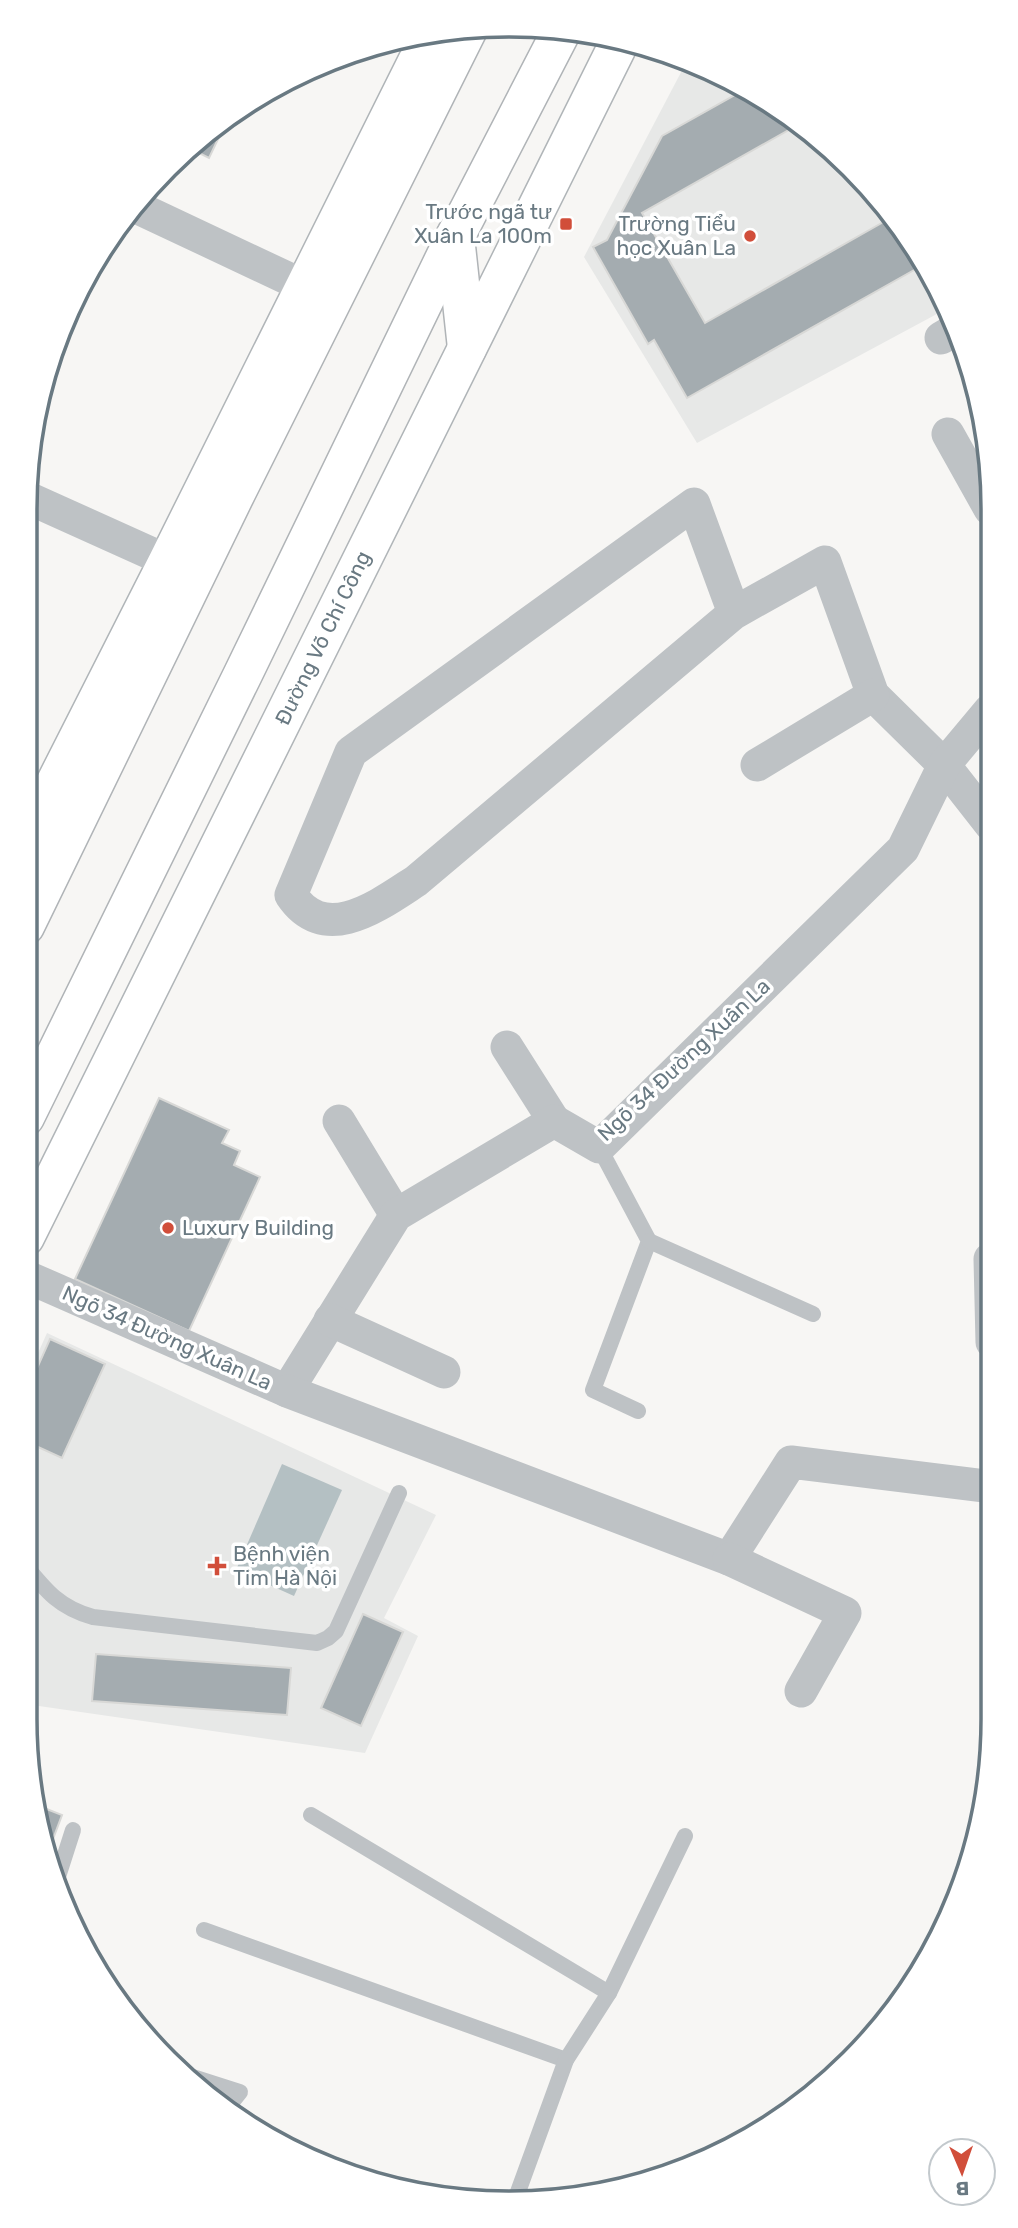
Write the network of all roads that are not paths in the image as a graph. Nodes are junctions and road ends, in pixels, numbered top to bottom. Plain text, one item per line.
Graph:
1 (463, 39) edge
2 (557, 40) edge
3 (426, 45) edge
4 (616, 49) edge
5 (144, 210) edge
6 (455, 237) junction
7 (304, 286) junction
8 (467, 348) junction
9 (947, 434) dead end
10 (980, 485) edge
11 (37, 502) edge
12 (168, 561) junction
13 (734, 613) junction
14 (873, 695) junction
15 (981, 721) edge
16 (757, 765) dead end
17 (944, 765) junction
18 (37, 797) edge
19 (981, 813) edge
20 (37, 899) edge
21 (507, 1047) dead end
22 (37, 1091) edge
23 (339, 1121) dead end
24 (554, 1121) junction
25 (599, 1147) junction
26 (37, 1211) edge
27 (396, 1215) junction
28 (649, 1241) junction
29 (37, 1282) edge
30 (813, 1314) dead end
31 (330, 1320) junction
32 (444, 1372) dead end
33 (287, 1391) junction
34 (638, 1411) dead end
35 (981, 1486) edge
36 (400, 1493) dead end
37 (729, 1559) junction
38 (37, 1579) edge
39 (801, 1691) dead end
40 (311, 1815) dead end
41 (73, 1830) dead end
42 (685, 1836) dead end
43 (61, 1867) edge
44 (204, 1930) dead end
45 (609, 1993) junction
46 (565, 2060) junction
47 (207, 2081) edge
48 (232, 2101) edge
49 (518, 2191) edge

1 - 20 main road
2 - 6 main road
3 - 7 main road
4 - 8 main road, Đường Võ Chí Công
5 - 7 street
6 - 8 main road
6 - 22 main road
7 - 12 main road
8 - 26 main road, Đường Võ Chí Công
9 - 10 street
11 - 12 street
12 - 18 main road
13 - 13 street
13 - 14 street
14 - 16 street
14 - 17 street
15 - 17 street, Ngõ 34 Đường Xuân La
17 - 19 street
17 - 25 street, Ngõ 34 Đường Xuân La
21 - 24 street
23 - 27 street
24 - 25 street, Ngõ 34 Đường Xuân La
24 - 27 street, Ngõ 34 Đường Xuân La
25 - 28 lane
27 - 31 street, Ngõ 34 Đường Xuân La
28 - 30 lane
28 - 34 lane
29 - 33 street, Ngõ 34 Đường Xuân La
31 - 32 street
31 - 33 street, Ngõ 34 Đường Xuân La
33 - 37 street
35 - 37 street
36 - 38 lane
37 - 39 street
40 - 45 lane
41 - 43 lane
42 - 45 lane
44 - 46 lane
45 - 46 lane
46 - 49 lane
47 - 48 lane

